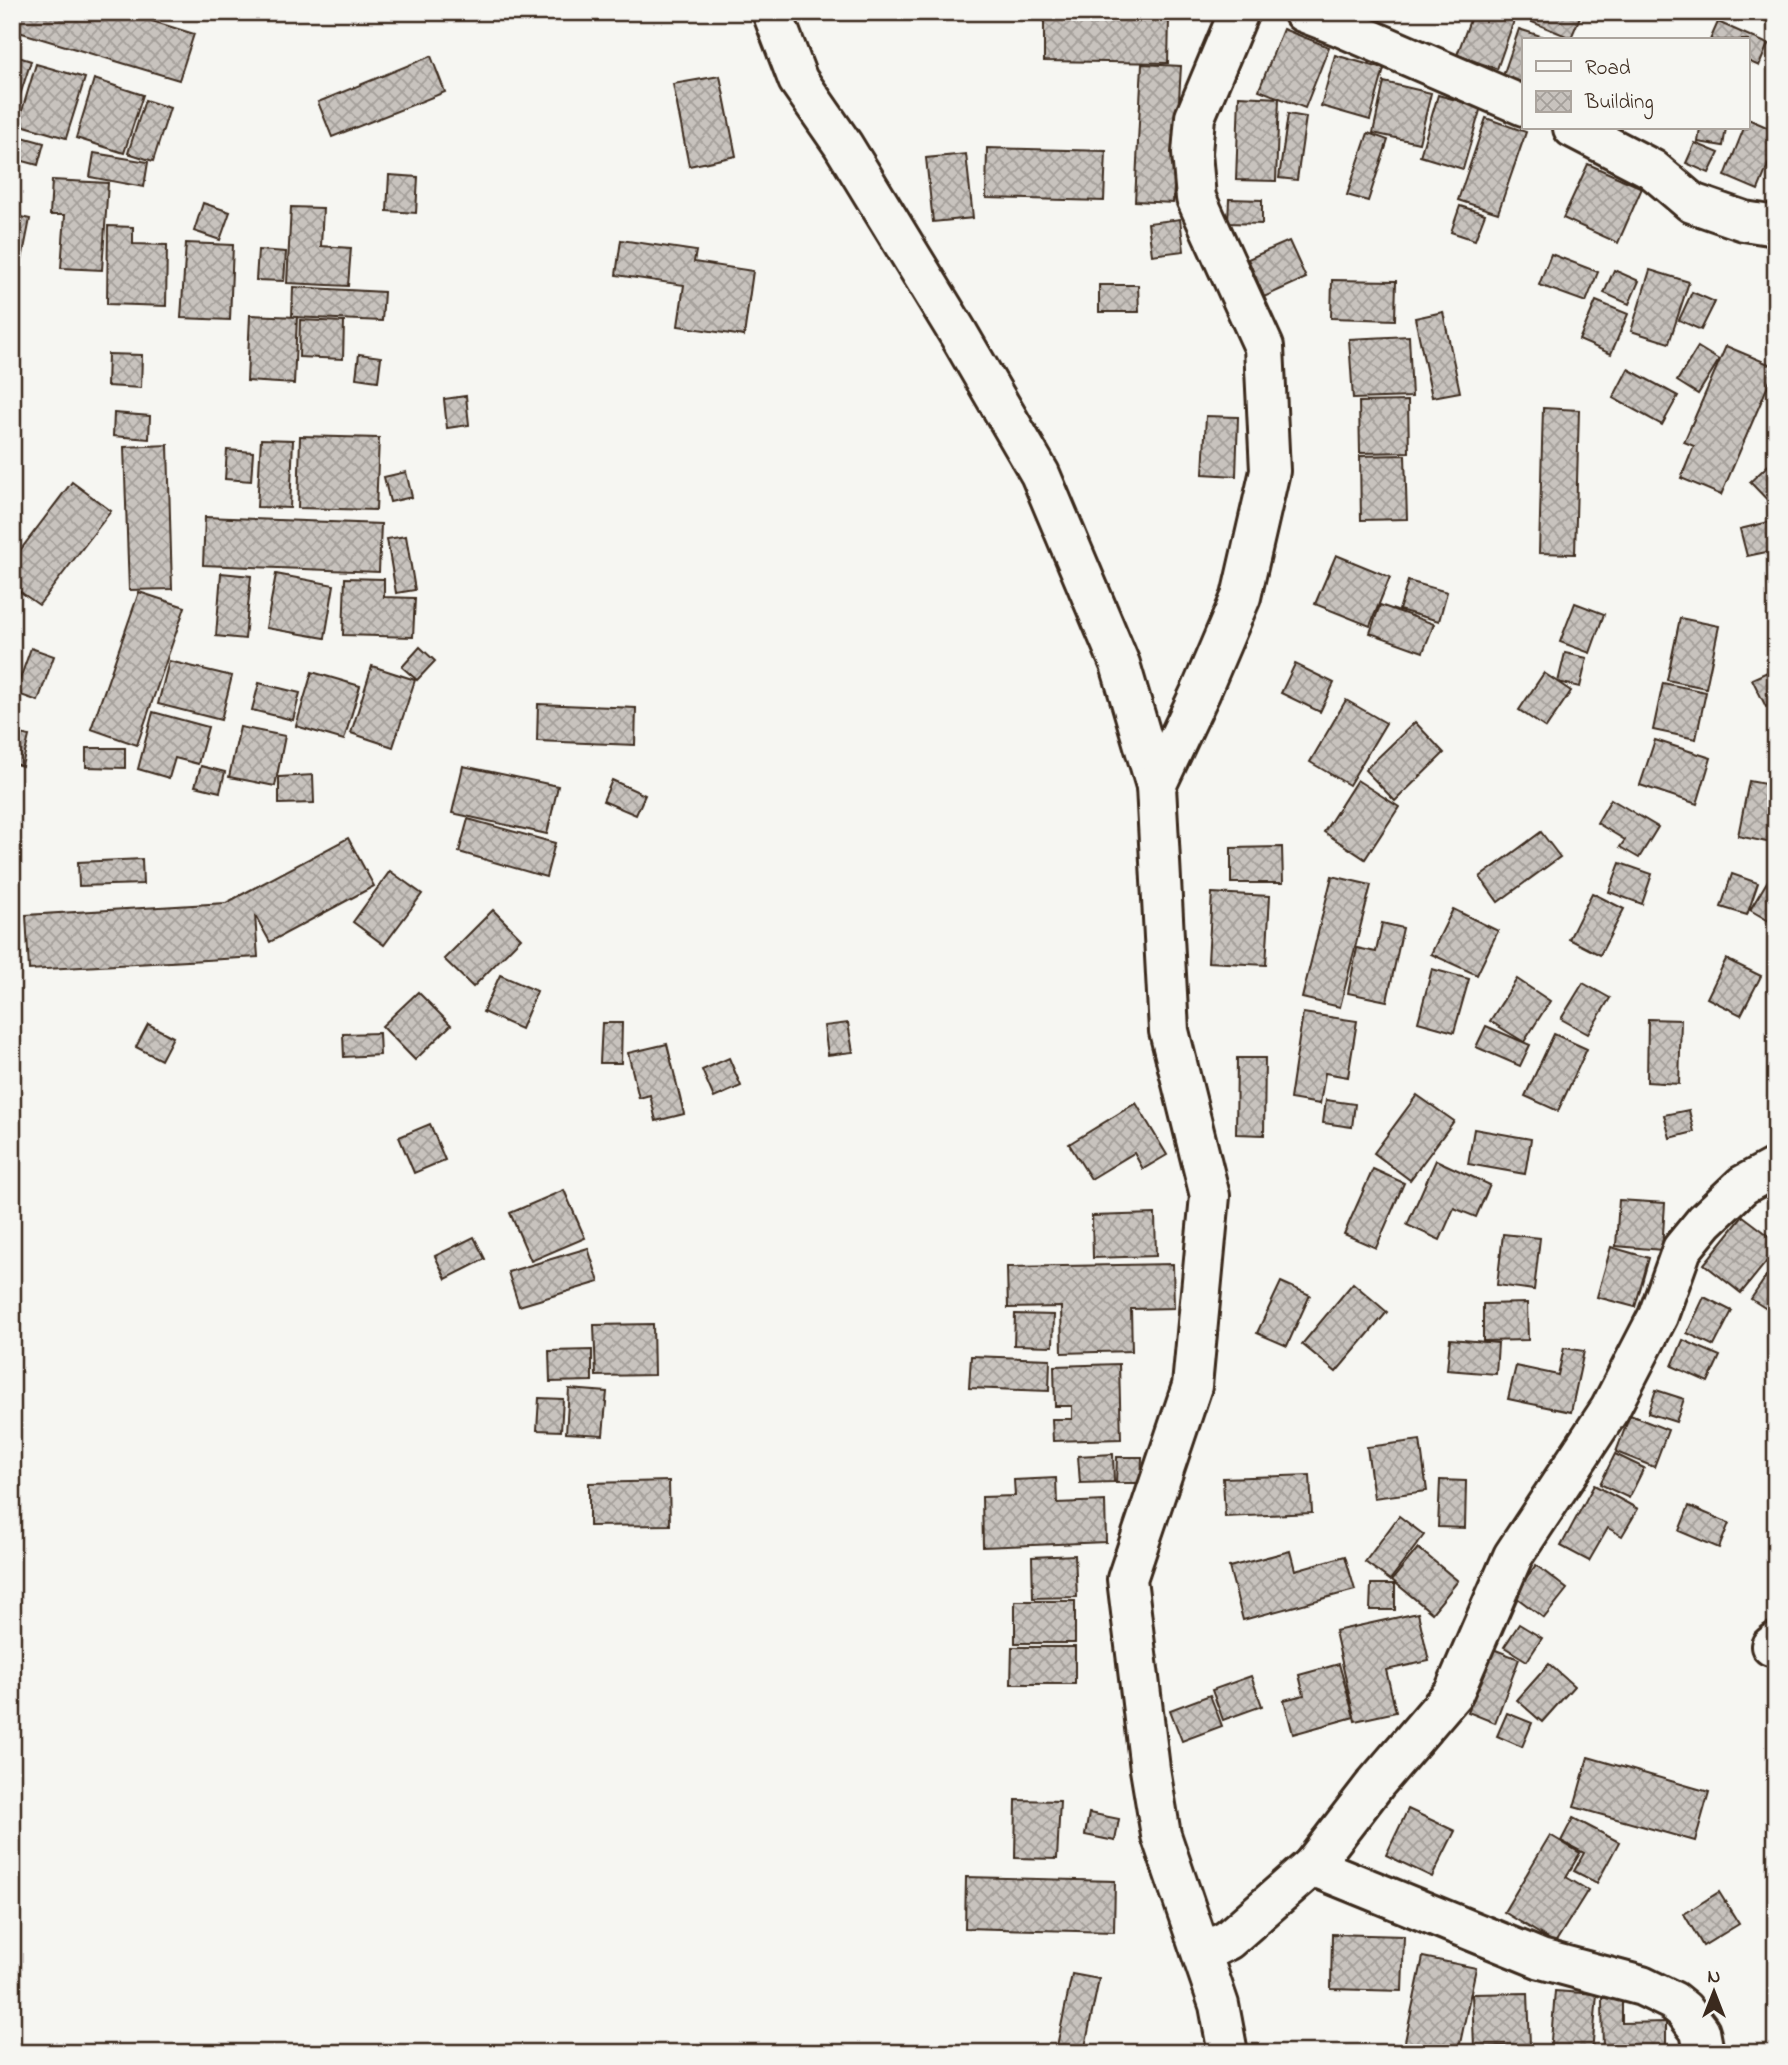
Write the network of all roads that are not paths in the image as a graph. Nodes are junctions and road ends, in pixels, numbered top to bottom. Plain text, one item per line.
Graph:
1 (772, 12) edge
2 (1239, 12) edge
3 (1303, 12) edge
4 (1522, 105) edge
5 (1577, 130) edge
6 (1776, 226) edge
7 (1156, 786) junction
8 (1776, 1167) edge
9 (1312, 1866) junction
10 (1202, 1952) junction
11 (1227, 2045) edge
12 (1704, 2051) edge

1 - 7 street
2 - 7 street
3 - 4 street
5 - 6 street
7 - 10 street
8 - 9 street
9 - 10 street
9 - 12 street
10 - 11 street

